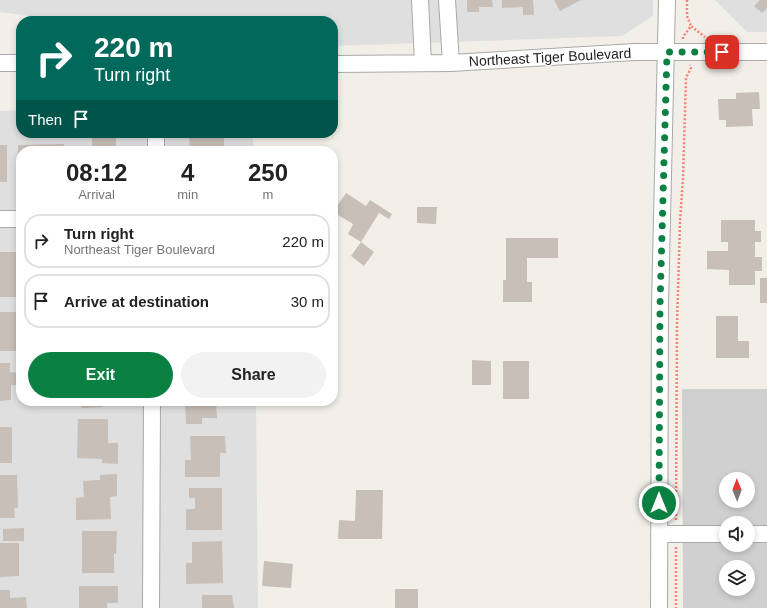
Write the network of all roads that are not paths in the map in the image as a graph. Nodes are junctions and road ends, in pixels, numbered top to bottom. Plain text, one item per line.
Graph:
1 (420, 0) edge
2 (447, 0) edge
3 (667, 0) edge
4 (667, 52) junction
5 (767, 52) edge
6 (0, 63) edge
7 (16, 63) edge
8 (423, 63) junction
9 (451, 63) junction
10 (338, 64) edge
11 (0, 219) edge
12 (16, 219) edge
13 (152, 406) edge
14 (659, 534) junction
15 (719, 534) edge
16 (755, 534) edge
17 (767, 534) edge
18 (151, 608) edge
19 (659, 608) edge

1 - 8 street
2 - 9 street
3 - 4 street
4 - 5 street, Northeast Tiger Boulevard
4 - 9 street, Northeast Tiger Boulevard
4 - 14 street
6 - 7 street
8 - 9 street, Northeast Tiger Boulevard
8 - 10 street, Northeast Tiger Boulevard
11 - 12 street
13 - 18 street
14 - 15 street
14 - 19 street
16 - 17 street

